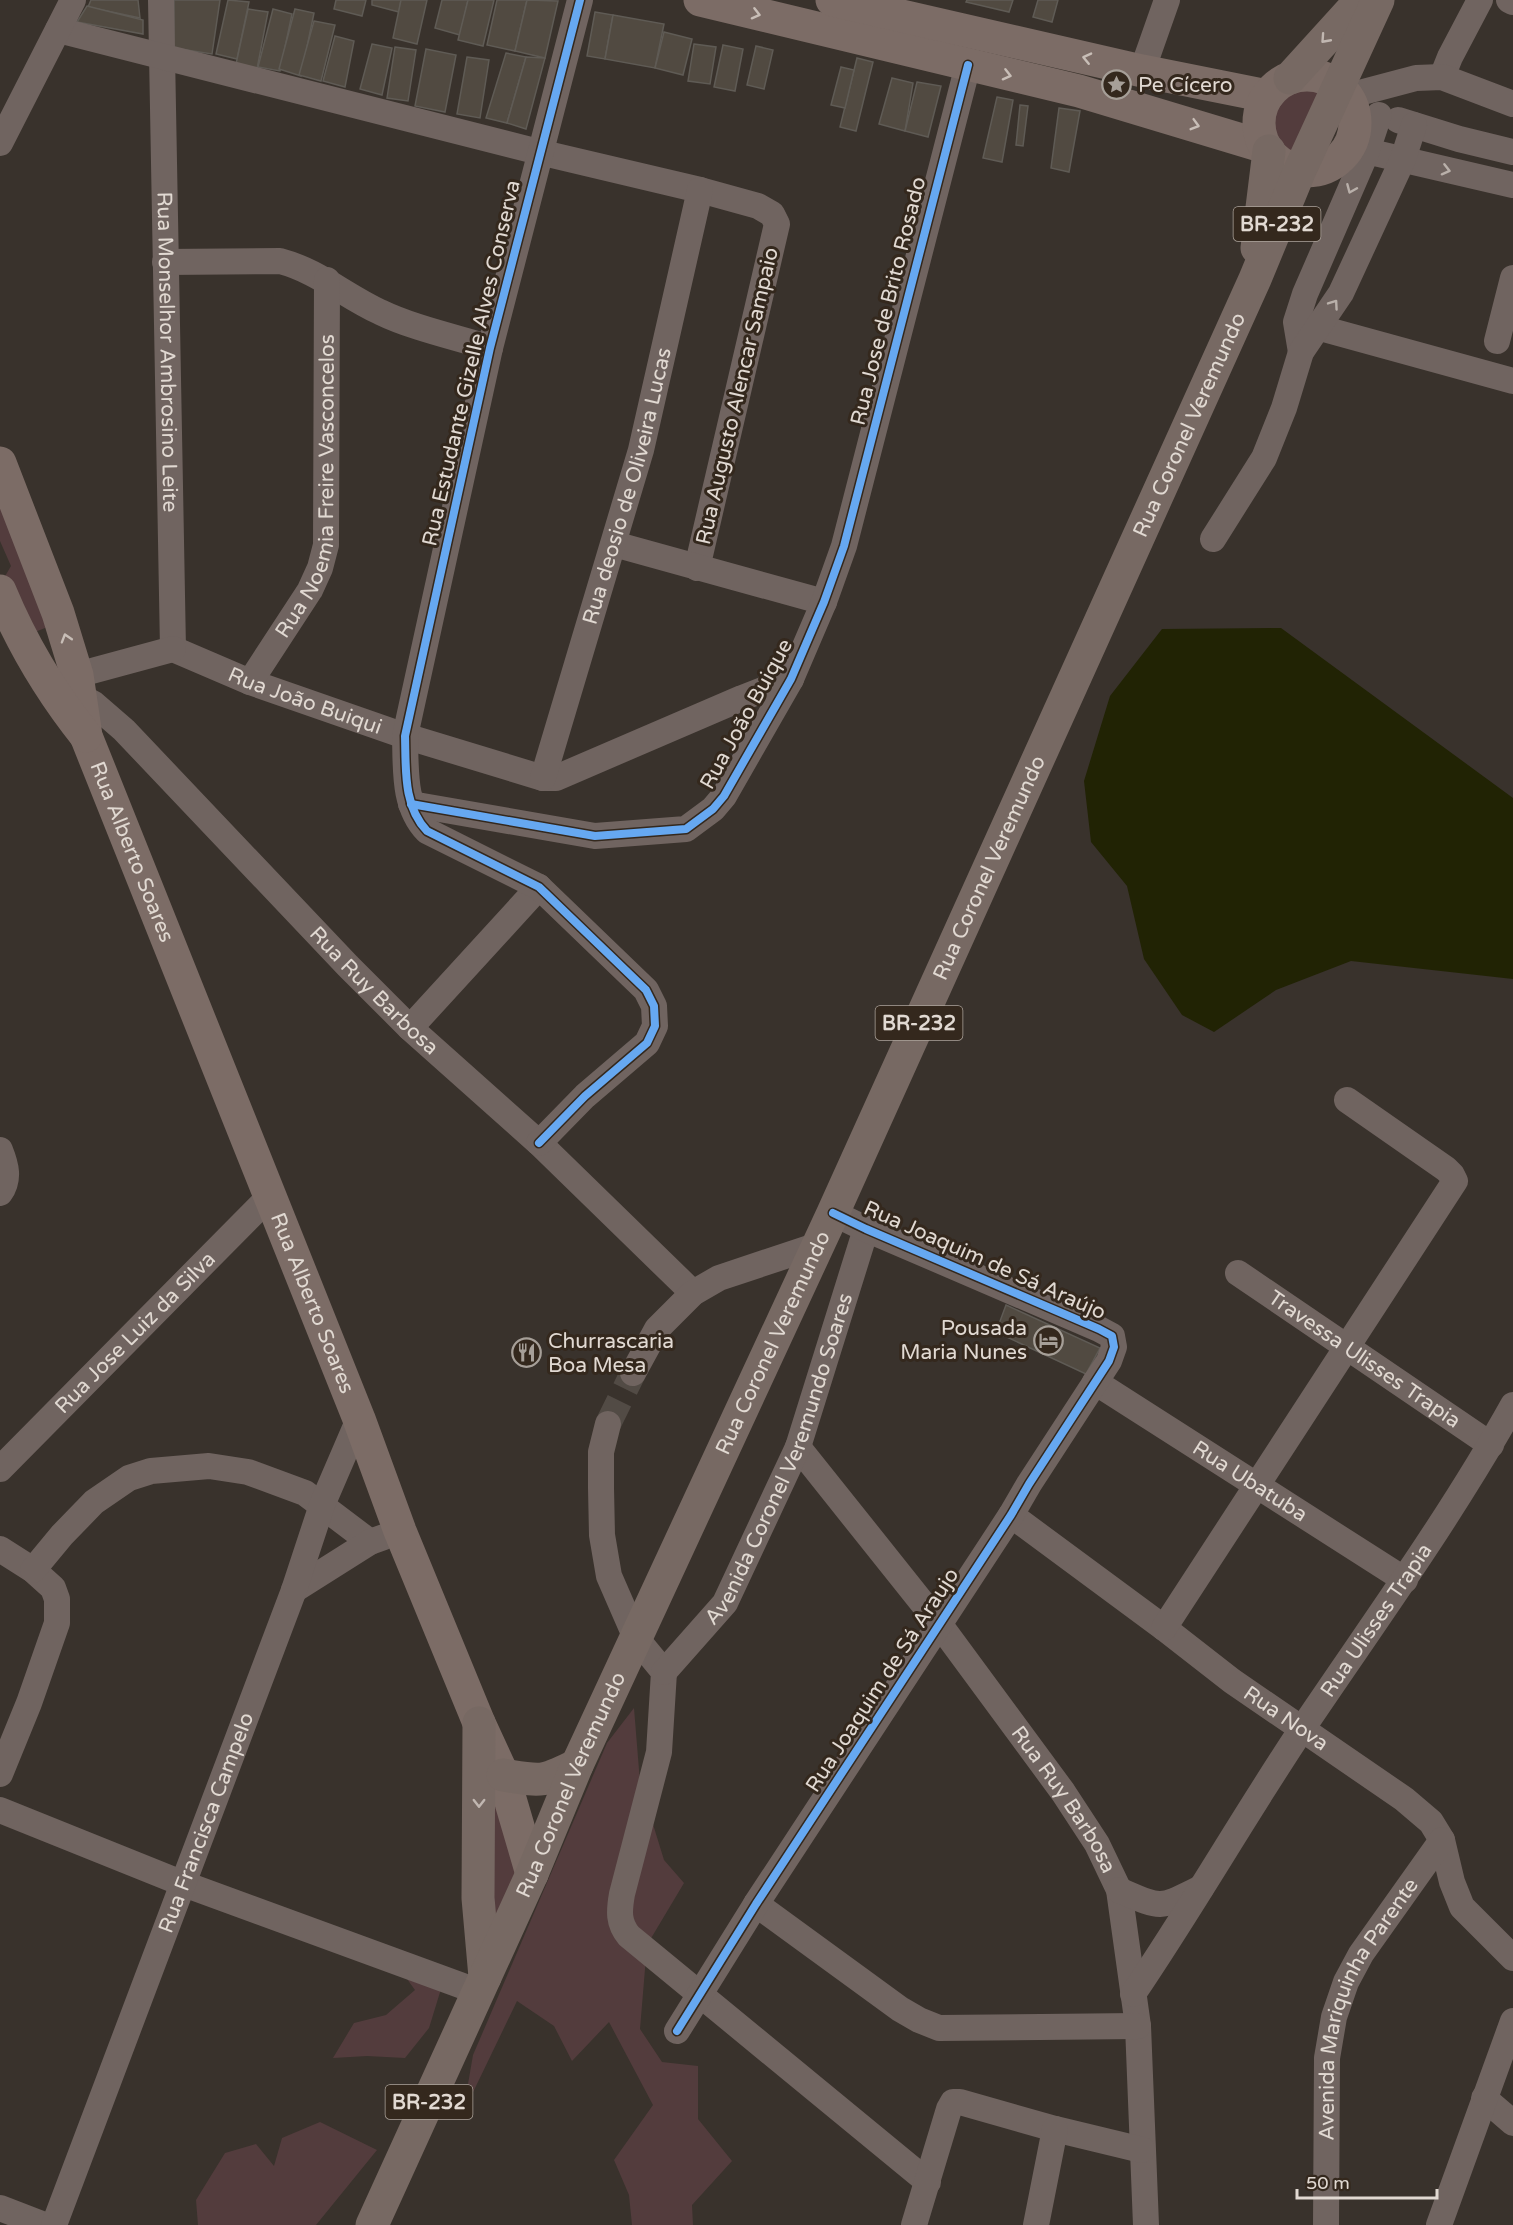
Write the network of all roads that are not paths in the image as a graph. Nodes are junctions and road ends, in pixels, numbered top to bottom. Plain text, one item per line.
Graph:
1 (73, 0) edge
2 (161, 0) edge
3 (580, 0) edge
4 (699, 0) edge
5 (832, 0) edge
6 (1167, 0) edge
7 (1361, 0) edge
8 (1378, 0) edge
9 (1480, 0) edge
10 (866, 24) junction
11 (58, 30) junction
12 (162, 56) junction
13 (968, 65) junction
14 (1142, 71) junction
15 (1442, 78) junction
16 (1278, 87) junction
17 (1355, 101) junction
18 (1513, 104) edge
19 (1414, 125) junction
20 (0, 143) edge
21 (1267, 149) junction
22 (1358, 149) junction
23 (539, 152) junction
24 (1513, 152) edge
25 (1403, 159) junction
26 (1300, 170) junction
27 (1513, 185) edge
28 (700, 190) junction
29 (165, 262) junction
30 (1513, 278) edge
31 (1255, 279) junction
32 (327, 280) junction
33 (1307, 325) junction
34 (1497, 341) dead end
35 (490, 348) junction
36 (1513, 381) edge
37 (0, 463) edge
38 (1213, 539) dead end
39 (614, 544) junction
40 (844, 546) joint
41 (697, 568) junction
42 (0, 591) edge
43 (824, 602) junction
44 (172, 649) junction
45 (791, 679) junction
46 (250, 682) junction
47 (66, 690) junction
48 (405, 736) junction
49 (543, 778) junction
50 (411, 804) junction
51 (538, 887) junction
52 (410, 1028) junction
53 (1347, 1100) dead end
54 (539, 1143) junction
55 (0, 1150) edge
56 (3, 1188) edge
57 (269, 1197) junction
58 (833, 1212) junction
59 (866, 1229) junction
60 (818, 1245) junction
61 (1238, 1273) dead end
62 (693, 1293) junction
63 (1347, 1346) junction
64 (1114, 1347) joint
65 (633, 1373) tunnel mouth
66 (1095, 1382) junction
67 (1513, 1405) edge
68 (359, 1419) junction
69 (608, 1424) tunnel mouth
70 (1491, 1445) junction
71 (798, 1447) junction
72 (0, 1469) edge
73 (1255, 1485) junction
74 (322, 1505) junction
75 (1011, 1515) junction
76 (385, 1536) junction
77 (0, 1549) edge
78 (33, 1570) junction
79 (1405, 1580) junction
80 (294, 1590) junction
81 (940, 1625) junction
82 (1164, 1628) junction
83 (636, 1638) junction
84 (663, 1672) junction
85 (479, 1723) junction
86 (1302, 1730) junction
87 (577, 1764) junction
88 (0, 1774) edge
89 (503, 1775) junction
90 (0, 1810) edge
91 (1442, 1840) junction
92 (532, 1874) junction
93 (184, 1884) junction
94 (1201, 1888) junction
95 (1119, 1890) junction
96 (756, 1904) junction
97 (1513, 1958) edge
98 (482, 1985) junction
99 (1133, 1994) junction
100 (698, 1995) junction
101 (1513, 2020) edge
102 (1138, 2025) junction
103 (677, 2031) dead end
104 (1484, 2098) junction
105 (1513, 2123) edge
106 (1055, 2129) junction
107 (1142, 2150) junction
108 (928, 2182) junction
109 (3, 2214) edge
110 (44, 2225) edge
111 (54, 2225) edge
112 (372, 2225) edge
113 (914, 2225) edge
114 (1036, 2225) edge
115 (1146, 2225) edge
116 (1326, 2225) edge
117 (1439, 2225) edge

1 - 11 street
2 - 12 street, Rua Monselhor Ambrosino Leite
3 - 23 street, Rua Estudante Gizelle Alves Conserva
4 -> 10 main road
5 - 10 main road
6 - 14 street
7 -> 16 highway
8 - 17 highway, Rua Coronel Veremundo / BR-232
9 - 15 street
10 - 13 main road
14 -> 10 main road
11 - 12 street
11 - 20 street
12 - 23 street
12 - 29 street, Rua Monselhor Ambrosino Leite
13 -> 21 main road
13 - 40 street, Rua Jose de Brito Rosado
14 - 16 main road
15 - 17 street
15 - 18 street
16 - 17 main road
16 - 21 main road
17 - 19 street
17 - 22 main road
17 - 26 highway, Rua Coronel Veremundo / BR-232
19 - 24 street
19 - 25 street
21 - 26 main road
21 - 31 highway
22 - 25 street
22 - 26 main road
22 -> 33 street
23 - 28 street
23 - 35 street, Rua Estudante Gizelle Alves Conserva
25 -> 27 street
33 -> 25 street
26 - 31 highway, Rua Coronel Veremundo / BR-232
28 - 39 street, Rua deosio de Oliveira Lucas
28 - 41 street, Rua Augusto Alencar Sampaio
29 - 32 street
29 - 44 street, Rua Monselhor Ambrosino Leite
30 - 34 street
31 - 58 highway, Rua Coronel Veremundo / BR-232
32 - 35 street
32 - 46 street, Rua Noemia Freire Vasconcelos
33 - 36 street
33 - 38 street
35 - 48 street, Rua Estudante Gizelle Alves Conserva
47 -> 37 main road, Rua Alberto Soares
39 - 41 street
39 - 49 street, Rua deosio de Oliveira Lucas
40 - 43 street, Rua João Buique
41 - 43 street
42 - 47 main road, Rua Alberto Soares
43 - 45 street, Rua João Buique
44 - 46 street, Rua João Buiqui
44 - 47 street
45 - 49 street, Rua João Buique
45 - 50 street, Rua João Buique
46 - 48 street, Rua João Buiqui
47 - 52 street, Rua Ruy Barbosa
47 - 57 main road, Rua Alberto Soares
48 - 49 street, Rua João Buiqui
48 - 50 street, Rua Estudante Gizelle Alves Conserva
50 - 51 street
51 - 52 street
51 - 54 street
52 - 54 street, Rua Ruy Barbosa
53 - 63 street
54 - 62 street, Rua Ruy Barbosa
55 - 56 street
57 - 68 main road, Rua Alberto Soares
57 - 72 street, Rua Jose Luiz da Silva
58 - 59 street, Rua Joaquim de Sá Araújo
58 - 60 highway, Rua Coronel Veremundo / BR-232
59 - 64 street, Rua Joaquim de Sá Araújo
59 - 71 street, Avenida Coronel Veremundo Soares
60 - 62 street
60 - 83 highway, Rua Coronel Veremundo / BR-232
61 - 63 street, Travessa Ulisses Trapia
62 - 65 street
63 - 70 street, Travessa Ulisses Trapia
63 - 73 street
64 - 66 street, Rua Joaquim de Sá Araujo
66 - 73 street, Rua Ubatuba
66 - 75 street, Rua Joaquim de Sá Araujo
67 - 70 street
68 - 74 street, Rua Francisca Campelo
68 - 76 main road, Rua Alberto Soares
69 - 83 street
70 - 79 street, Rua Ulisses Trapia
71 - 81 street, Rua Ruy Barbosa
71 - 84 street, Avenida Coronel Veremundo Soares
73 - 79 street, Rua Ubatuba
73 - 82 street
74 - 76 street
74 - 78 street
74 - 80 street, Rua Francisca Campelo
75 - 81 street, Rua Joaquim de Sá Araujo
75 - 82 street, Rua Nova
76 - 80 street
76 - 85 main road, Rua Alberto Soares
77 - 78 street
78 - 88 street
79 - 86 street, Rua Ulisses Trapia
80 - 93 street, Rua Francisca Campelo
81 - 95 street, Rua Ruy Barbosa
81 - 96 street, Rua Joaquim de Sá Araujo
82 - 86 street, Rua Nova
83 - 84 street
83 - 87 highway, Rua Coronel Veremundo / BR-232
84 - 100 street
85 - 89 main road, Rua Alberto Soares
85 -> 98 highway
86 - 91 street, Rua Nova
86 - 94 street, Rua Ulisses Trapia
87 - 89 highway
87 - 92 highway, Rua Coronel Veremundo / BR-232
89 - 92 main road, Rua Alberto Soares
90 - 93 street
91 - 97 street, Rua Nova
91 - 116 street, Avenida Mariquinha Parente
92 - 98 highway, Rua Coronel Veremundo / BR-232
93 - 98 street
93 - 111 street, Rua Francisca Campelo
94 - 95 street
94 - 99 street, Rua Ulisses Trapia
95 - 99 street, Rua Ruy Barbosa
96 - 100 street, Rua Joaquim de Sá Araujo
96 - 102 street
98 - 112 highway, Rua Coronel Veremundo / BR-232
99 - 102 street, Rua Ruy Barbosa
100 - 103 street, Rua Joaquim de Sá Araujo
100 - 108 street
101 - 104 street
102 - 107 street, Rua Ruy Barbosa
104 - 105 street
104 - 117 street
106 - 107 street
106 - 108 street
106 - 114 street
107 - 115 street, Rua Ruy Barbosa
108 - 113 street
109 - 110 street

